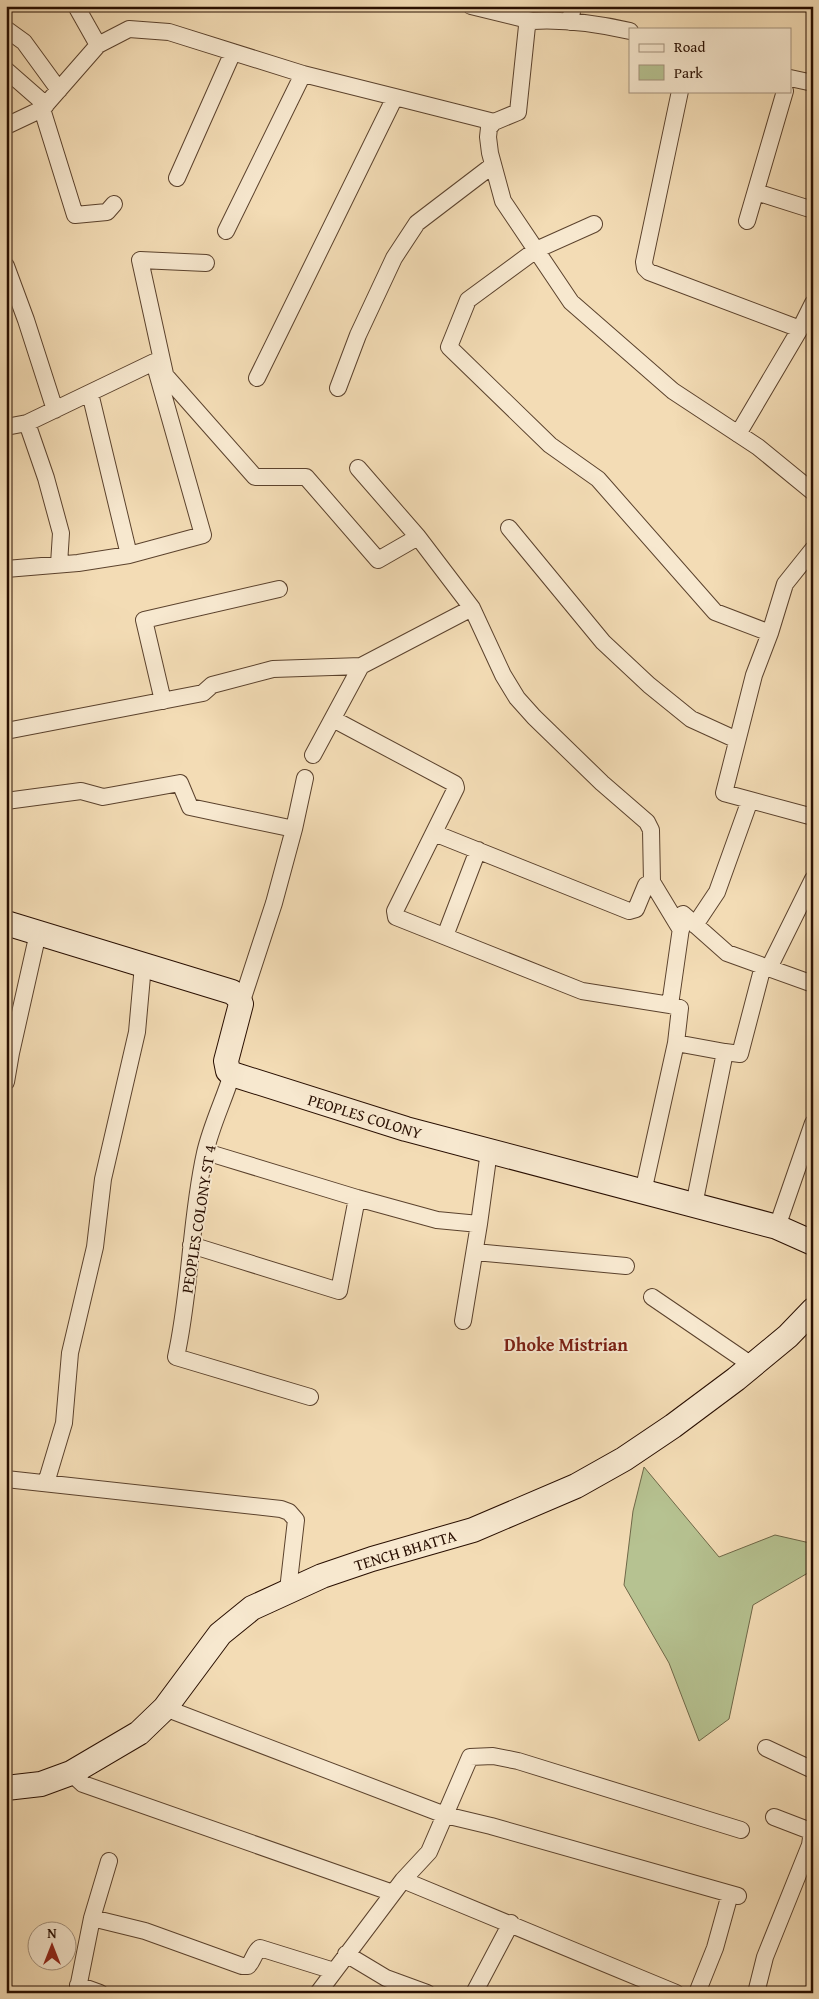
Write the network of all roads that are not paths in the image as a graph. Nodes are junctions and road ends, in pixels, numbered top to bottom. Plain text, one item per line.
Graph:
1 (76, 6) edge
2 (471, 6) edge
3 (571, 14) edge
4 (532, 21) junction
5 (6, 29) edge
6 (629, 31) edge
7 (98, 45) junction
8 (233, 52) junction
9 (6, 70) edge
10 (303, 74) junction
11 (792, 78) edge
12 (813, 83) edge
13 (59, 90) junction
14 (680, 92) edge
15 (785, 92) edge
16 (395, 97) junction
17 (44, 107) junction
18 (10, 119) edge
19 (494, 122) junction
20 (493, 165) junction
21 (177, 178) dead end
22 (756, 192) junction
23 (114, 204) dead end
24 (813, 210) edge
25 (747, 221) dead end
26 (594, 224) dead end
27 (226, 231) dead end
28 (536, 250) junction
29 (206, 263) dead end
30 (6, 266) edge
31 (813, 303) edge
32 (800, 329) junction
33 (154, 362) junction
34 (166, 376) junction
35 (257, 378) dead end
36 (338, 388) dead end
37 (90, 393) junction
38 (55, 410) junction
39 (27, 423) junction
40 (6, 427) edge
41 (738, 434) junction
42 (358, 468) dead end
43 (813, 492) edge
44 (509, 528) dead end
45 (418, 538) junction
46 (813, 549) edge
47 (129, 555) junction
48 (59, 564) junction
49 (6, 569) edge
50 (279, 589) dead end
51 (472, 608) junction
52 (770, 634) junction
53 (361, 666) junction
54 (163, 700) junction
55 (332, 719) junction
56 (6, 731) edge
57 (737, 740) junction
58 (313, 755) dead end
59 (305, 778) dead end
60 (750, 800) junction
61 (6, 801) edge
62 (813, 817) edge
63 (294, 829) junction
64 (434, 833) junction
65 (478, 850) junction
66 (813, 879) edge
67 (652, 882) junction
68 (6, 923) edge
69 (688, 927) junction
70 (38, 933) junction
71 (445, 936) junction
72 (143, 965) junction
73 (766, 967) junction
74 (813, 984) edge
75 (241, 1004) junction
76 (670, 1005) junction
77 (676, 1043) junction
78 (725, 1052) junction
79 (232, 1074) junction
80 (6, 1082) edge
81 (813, 1123) edge
82 (490, 1151) junction
83 (206, 1152) junction
84 (642, 1192) junction
85 (357, 1198) junction
86 (694, 1205) junction
87 (479, 1224) junction
88 (777, 1227) junction
89 (813, 1243) edge
90 (191, 1245) junction
91 (475, 1252) junction
92 (626, 1266) dead end
93 (652, 1297) dead end
94 (813, 1310) edge
95 (463, 1321) dead end
96 (753, 1366) junction
97 (310, 1397) dead end
98 (6, 1478) edge
99 (46, 1483) junction
100 (288, 1590) junction
101 (165, 1708) junction
102 (766, 1748) dead end
103 (813, 1770) edge
104 (71, 1773) junction
105 (6, 1788) edge
106 (445, 1815) junction
107 (774, 1817) dead end
108 (741, 1830) dead end
109 (812, 1839) edge
110 (109, 1861) dead end
111 (403, 1880) junction
112 (393, 1893) junction
113 (92, 1918) junction
114 (511, 1924) junction
115 (346, 1954) junction
116 (334, 1971) junction
117 (77, 1989) edge
118 (100, 1993) edge
119 (318, 1993) edge
120 (427, 1993) edge
121 (474, 1993) edge
122 (676, 1993) edge
123 (697, 1993) edge
124 (756, 1993) edge

1 - 7 street
2 - 4 street
3 - 4 street
3 - 6 street
4 - 19 street
5 - 13 street
7 - 8 street
7 - 13 street
8 - 10 street
8 - 21 street
9 - 17 street
10 - 16 street
10 - 27 street
11 - 12 street
13 - 17 street
14 - 32 street
15 - 22 street
16 - 19 street
16 - 35 street
17 - 18 street
17 - 23 street
19 - 20 street
20 - 28 street
20 - 36 street
22 - 24 street
22 - 25 street
26 - 28 street
28 - 41 street
28 - 52 street
29 - 34 street
30 - 38 street
31 - 32 street
32 - 41 street
33 - 34 street
33 - 37 street
33 - 47 street
34 - 45 street
37 - 38 street
37 - 47 street
38 - 39 street
39 - 40 street
39 - 48 street
41 - 43 street
42 - 45 street
44 - 57 street
45 - 51 street
46 - 52 street
47 - 48 street
48 - 49 street
50 - 54 street
51 - 53 street
51 - 67 street
52 - 57 street
53 - 54 street
53 - 55 street
54 - 56 street
55 - 58 street
55 - 64 street
57 - 60 street
59 - 63 street
60 - 62 street
60 - 69 street
61 - 63 street
63 - 75 street
64 - 65 street
64 - 71 street
65 - 67 street
65 - 71 street
66 - 73 street
67 - 69 street
68 - 70 main road
69 - 73 street
69 - 76 street
70 - 72 main road
70 - 80 street
71 - 76 street
72 - 75 main road
72 - 99 street
73 - 74 street
73 - 78 street
75 - 79 main road
76 - 77 street
77 - 78 street
77 - 84 street
78 - 86 street
79 - 82 main road, PEOPLES COLONY
79 - 83 street, PEOPLES COLONY ST 4
81 - 88 street
82 - 84 main road, PEOPLES COLONY
82 - 87 street
83 - 85 street
83 - 90 street, PEOPLES COLONY ST 4
84 - 86 main road, PEOPLES COLONY
85 - 87 street
85 - 90 street
86 - 88 main road, PEOPLES COLONY
87 - 91 street
88 - 89 main road, PEOPLES COLONY
90 - 97 street, PEOPLES COLONY ST 4
91 - 92 street
91 - 95 street
93 - 96 street
94 - 96 main road, TENCH BHATTA
96 - 100 main road, TENCH BHATTA
98 - 99 street
99 - 100 street
100 - 101 main road, TENCH BHATTA
101 - 104 main road, TENCH BHATTA
101 - 106 street
102 - 103 street
104 - 105 main road, TENCH BHATTA
104 - 112 street
106 - 108 street
106 - 111 street
106 - 123 street
107 - 109 street
109 - 124 street
110 - 113 street
111 - 112 street
111 - 114 street
112 - 115 street
113 - 116 street
113 - 117 street
114 - 121 street
114 - 122 street
115 - 116 street
115 - 120 street
116 - 119 street
117 - 118 street

